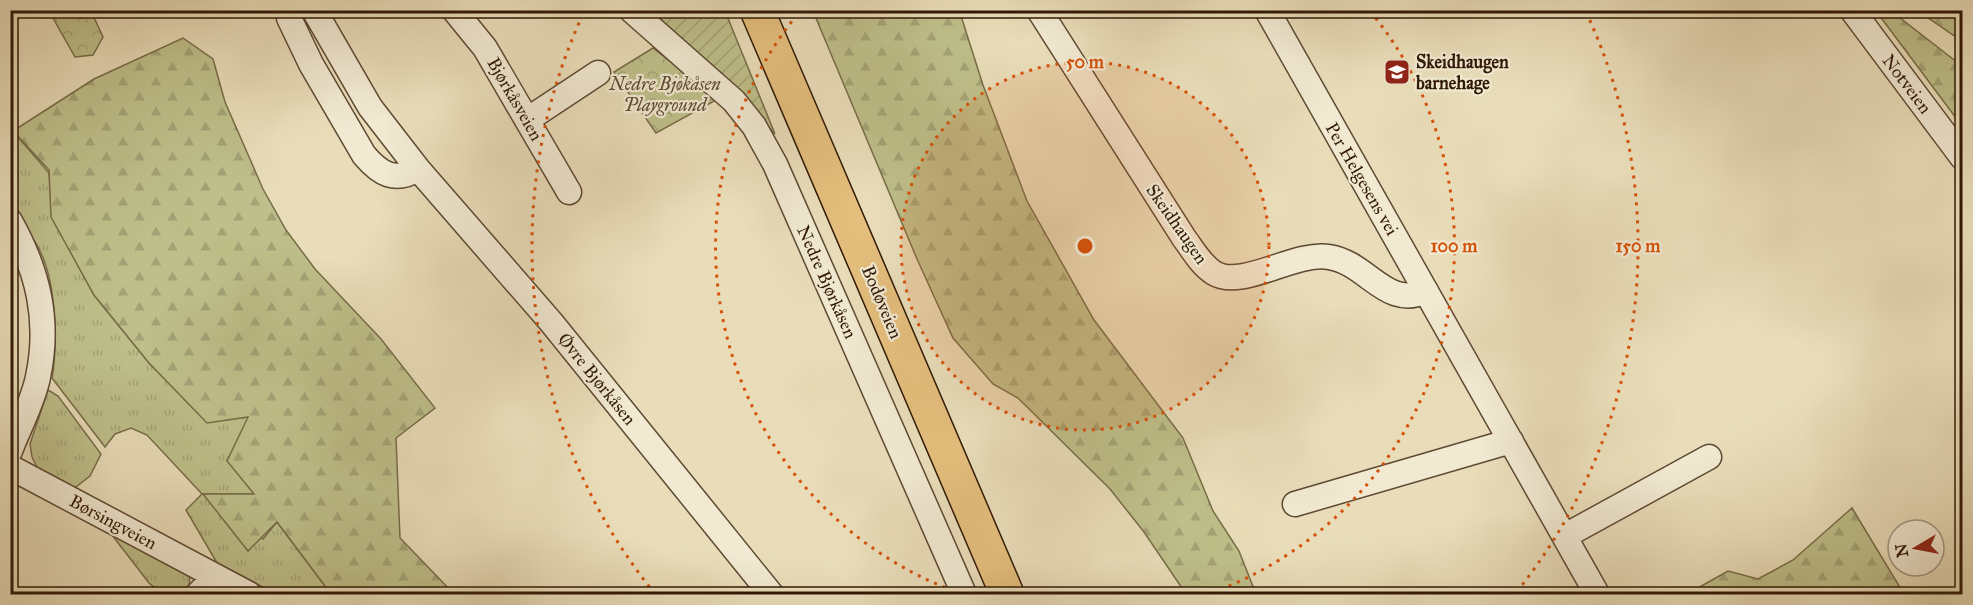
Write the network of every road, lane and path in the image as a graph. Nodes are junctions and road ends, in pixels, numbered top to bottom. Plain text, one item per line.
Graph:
1 (314, 10) edge
2 (454, 10) edge
3 (631, 10) edge
4 (757, 10) edge
5 (1039, 10) edge
6 (1267, 10) edge
7 (1852, 10) edge
8 (289, 18) dead end
9 (598, 73) dead end
10 (527, 120) junction
11 (1962, 157) edge
12 (418, 169) junction
13 (569, 192) dead end
14 (10, 221) edge
15 (1426, 291) junction
16 (1511, 441) junction
17 (10, 451) edge
18 (1709, 458) dead end
19 (10, 466) edge
20 (1295, 504) dead end
21 (1565, 536) junction
22 (215, 577) junction
23 (198, 594) edge
24 (249, 594) edge
25 (771, 594) edge
26 (964, 594) edge
27 (1007, 594) edge
28 (1597, 594) edge

1 - 12 street, Øvre Bjørkåsen
2 - 10 street, Bjørkåsveien
3 - 26 street, Nedre Bjørkåsen
4 - 27 main road, Bodøveien
5 - 15 street, Skeidhaugen
6 - 15 street, Per Helgesens vei
7 - 11 street, Notveien
8 - 12 street
9 - 10 street
10 - 13 street, Bjørkåsveien
12 - 25 street, Øvre Bjørkåsen
14 - 17 street
15 - 16 street, Per Helgesens vei
16 - 20 street
16 - 21 street, Per Helgesens vei
18 - 21 street
19 - 22 street, Børsingveien
21 - 28 street, Per Helgesens vei
22 - 23 street
22 - 24 street, Børsingveien

